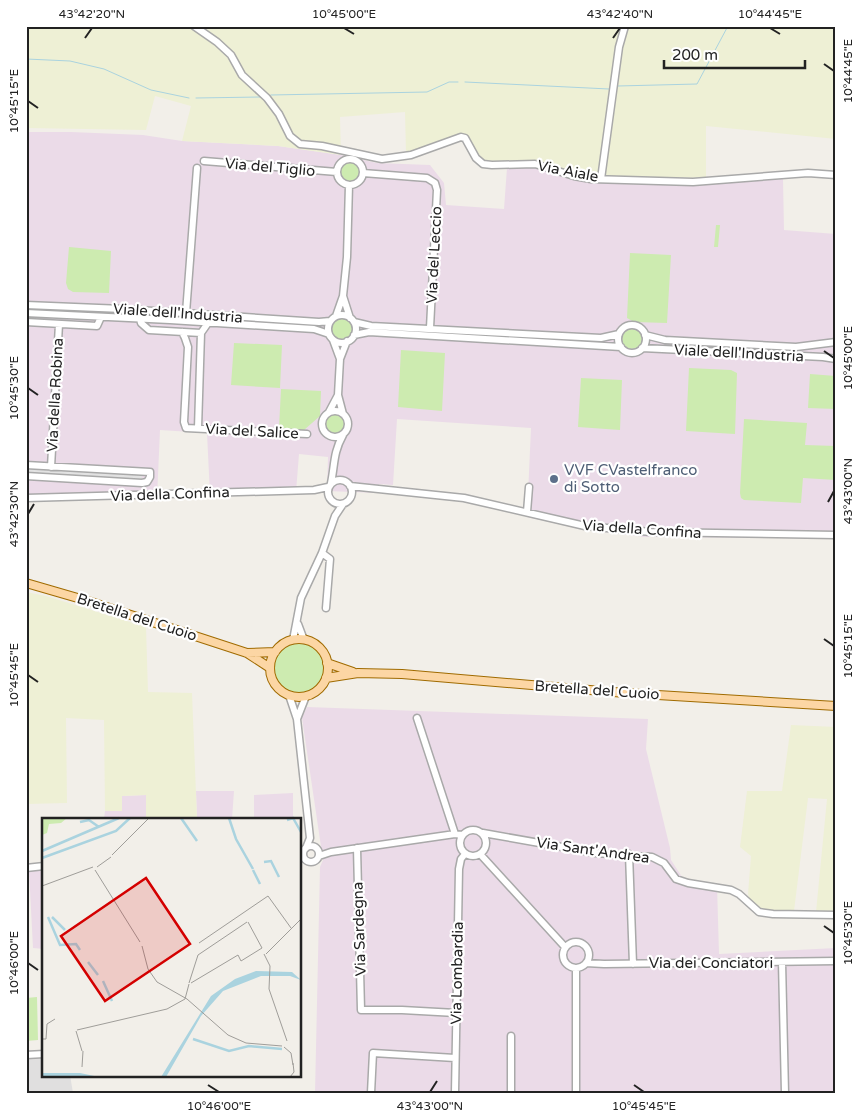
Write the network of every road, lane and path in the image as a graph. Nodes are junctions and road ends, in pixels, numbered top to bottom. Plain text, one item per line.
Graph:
1 (194, 26) edge
2 (624, 26) edge
3 (204, 161) dead end
4 (197, 168) dead end
5 (337, 172) junction
6 (363, 173) junction
7 (836, 175) edge
8 (601, 179) junction
9 (349, 184) junction
10 (343, 296) junction
11 (26, 305) edge
12 (26, 313) edge
13 (186, 313) junction
14 (101, 316) junction
15 (140, 318) junction
16 (333, 319) junction
17 (352, 320) junction
18 (26, 322) edge
19 (208, 323) junction
20 (59, 324) junction
21 (430, 328) junction
22 (182, 332) junction
23 (200, 334) junction
24 (619, 334) junction
25 (354, 335) junction
26 (645, 335) junction
27 (331, 337) junction
28 (347, 342) junction
29 (836, 342) edge
30 (621, 347) junction
31 (642, 348) junction
32 (340, 359) junction
33 (836, 359) edge
34 (338, 395) junction
35 (330, 412) junction
36 (342, 414) junction
37 (198, 428) junction
38 (307, 434) dead end
39 (343, 434) junction
40 (328, 435) junction
41 (334, 451) junction
42 (26, 465) edge
43 (51, 467) junction
44 (334, 468) junction
45 (26, 476) edge
46 (342, 480) junction
47 (330, 485) junction
48 (350, 486) junction
49 (529, 487) dead end
50 (363, 488) junction
51 (314, 490) junction
52 (328, 495) junction
53 (351, 496) junction
54 (26, 498) edge
55 (334, 503) junction
56 (343, 504) junction
57 (527, 512) junction
58 (335, 516) junction
59 (836, 535) edge
60 (322, 553) junction
61 (26, 583) edge
62 (326, 608) dead end
63 (297, 623) junction
64 (293, 640) junction
65 (304, 640) junction
66 (275, 652) junction
67 (247, 653) junction
68 (327, 662) junction
69 (270, 668) junction
70 (358, 673) junction
71 (326, 678) junction
72 (289, 695) junction
73 (306, 696) junction
74 (836, 706) edge
75 (417, 718) dead end
76 (297, 719) junction
77 (483, 833) junction
78 (455, 834) junction
79 (462, 835) junction
80 (310, 838) junction
81 (357, 848) junction
82 (318, 851) junction
83 (303, 854) edge
84 (466, 854) junction
85 (480, 854) junction
86 (629, 854) junction
87 (42, 866) edge
88 (26, 868) edge
89 (836, 916) edge
90 (565, 947) junction
91 (836, 961) edge
92 (782, 962) junction
93 (586, 963) junction
94 (633, 964) junction
95 (576, 968) junction
96 (456, 1013) junction
97 (512, 1036) dead end
98 (42, 1054) edge
99 (26, 1055) edge
100 (455, 1058) junction
101 (371, 1093) edge
102 (455, 1093) edge
103 (511, 1093) edge
104 (576, 1093) edge
105 (785, 1093) edge

1 - 8 street, Via Aiale
2 - 8 street
3 - 5 street, Via del Tiglio
4 - 13 street
5 - 6 street, Via del Tiglio
5 - 9 street, Via del Tiglio
6 - 9 street
6 - 21 street, Via del Leccio
7 - 8 street, Via Aiale
9 - 10 street
10 - 16 street
10 - 17 street
11 - 13 street, Viale dell'Industria
12 - 14 street, Viale dell'Industria
13 - 16 street, Viale dell'Industria
14 - 15 street, Viale dell'Industria
14 - 20 street
15 - 19 street, Viale dell'Industria
15 - 22 street
16 - 17 street, Viale dell'Industria
16 - 27 street
17 - 21 street, Viale dell'Industria
17 - 25 street
18 - 20 street
19 - 23 street
19 - 27 street, Viale dell'Industria
20 - 43 street, Via della Robina
21 - 24 street, Viale dell'Industria
22 - 23 street
22 - 37 street
23 - 37 street
24 - 26 street, Viale dell'Industria
24 - 30 street
25 - 28 street
25 - 30 street, Viale dell'Industria
26 - 29 street, Viale dell'Industria
26 - 31 street
27 - 28 street, Viale dell'Industria
27 - 32 street
28 - 32 street
30 - 31 street, Viale dell'Industria
31 - 33 street, Viale dell'Industria
32 - 34 street
34 - 35 street
34 - 36 street
35 - 36 street
35 - 40 street
36 - 39 street
37 - 38 street, Via del Salice
39 - 40 street
39 - 41 street
40 - 41 street
41 - 44 street
42 - 43 street
43 - 45 street
44 - 46 street
44 - 47 street
46 - 47 street, Via della Confina
46 - 48 street, Via della Confina
47 - 51 street, Via della Confina
47 - 52 street
48 - 50 street, Via della Confina
48 - 53 street
49 - 57 street
50 - 53 street
50 - 57 street, Via della Confina
51 - 52 street, Via della Confina
51 - 54 street, Via della Confina
52 - 55 street
53 - 56 street
55 - 56 street
55 - 58 street
56 - 58 street
57 - 59 street, Via della Confina
58 - 60 street
60 - 62 street
60 - 63 street
61 - 67 main road, Bretella del Cuoio
63 - 64 street
63 - 65 street
64 - 65 main road
64 - 66 main road
65 - 68 main road
66 - 67 main road, Bretella del Cuoio
66 - 69 main road
67 - 69 main road, Bretella del Cuoio
68 - 70 main road, Bretella del Cuoio
68 - 71 main road
69 - 72 main road
70 - 71 main road, Bretella del Cuoio
70 - 74 main road, Bretella del Cuoio
71 - 73 main road
72 - 73 main road
72 - 76 street
73 - 76 street
75 - 78 street
76 - 80 street
77 - 79 street, Via Sant'Andrea
77 - 85 street
77 - 86 street, Via Sant'Andrea
78 - 79 street, Via Sant'Andrea
78 - 81 street, Via Sant'Andrea
79 - 84 street
80 - 82 street
80 - 83 street
81 - 82 street, Via Sant'Andrea
81 - 96 street, Via Sardegna
82 - 83 street
82 - 83 street
84 - 85 street
84 - 96 street, Via Lombardia
85 - 90 street
86 - 89 street, Via Sant'Andrea
86 - 94 street
87 - 88 street
90 - 93 street
90 - 95 street
91 - 92 street, Via dei Conciatori
92 - 94 street, Via dei Conciatori
92 - 105 street
93 - 94 street, Via dei Conciatori
93 - 95 street
95 - 104 street
96 - 100 street, Via Lombardia
97 - 103 street
98 - 99 street
100 - 101 street
100 - 102 street, Via Lombardia

